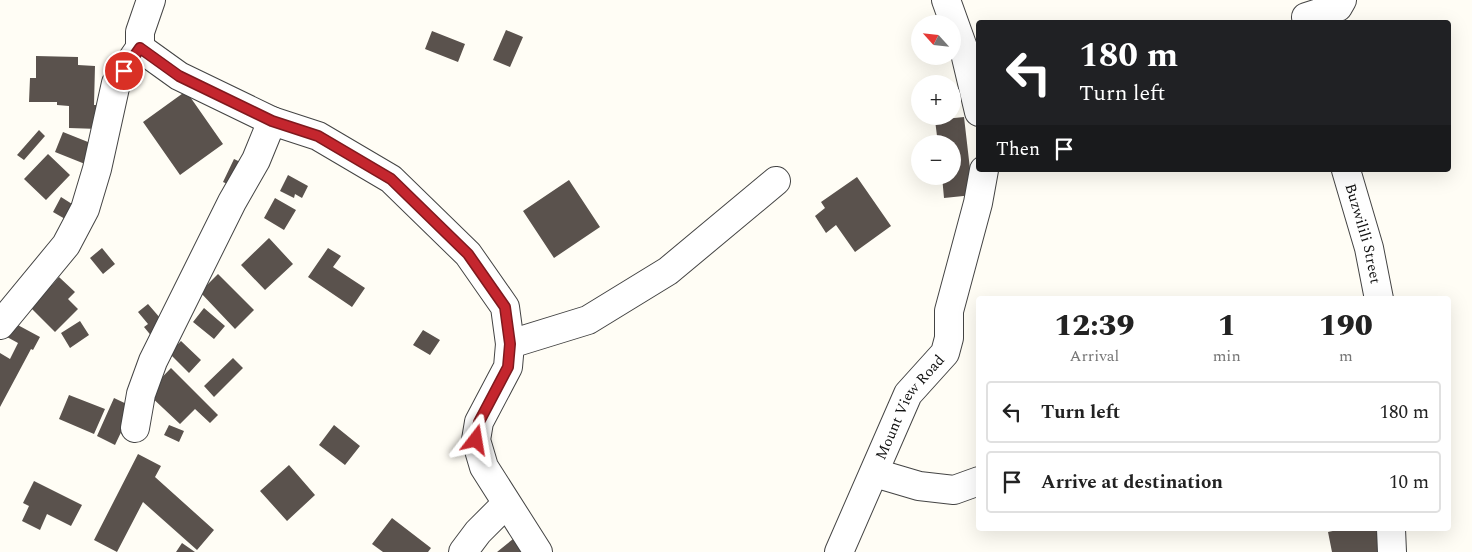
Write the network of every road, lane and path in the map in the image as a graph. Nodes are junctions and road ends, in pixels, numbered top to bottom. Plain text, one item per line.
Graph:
1 (151, 0) edge
2 (946, 0) edge
3 (1342, 0) edge
4 (1306, 13) edge
5 (140, 48) junction
6 (976, 99) edge
7 (272, 121) junction
8 (984, 172) edge
9 (1347, 172) edge
10 (776, 181) dead end
11 (1379, 296) edge
12 (0, 325) edge
13 (510, 344) junction
14 (135, 428) dead end
15 (875, 473) junction
16 (976, 482) edge
17 (506, 504) junction
18 (1391, 531) edge
19 (463, 552) edge
20 (538, 552) edge
21 (839, 552) edge
22 (1392, 552) edge

1 - 5 street
2 - 6 street
3 - 4 street
5 - 7 street
5 - 12 street
7 - 13 street
7 - 14 street
8 - 15 street, Mount View Road
9 - 11 street, Buzwilili Street
10 - 13 street
13 - 17 street
15 - 16 street
15 - 21 street, Mount View Road
17 - 19 street
17 - 20 street
18 - 22 street

